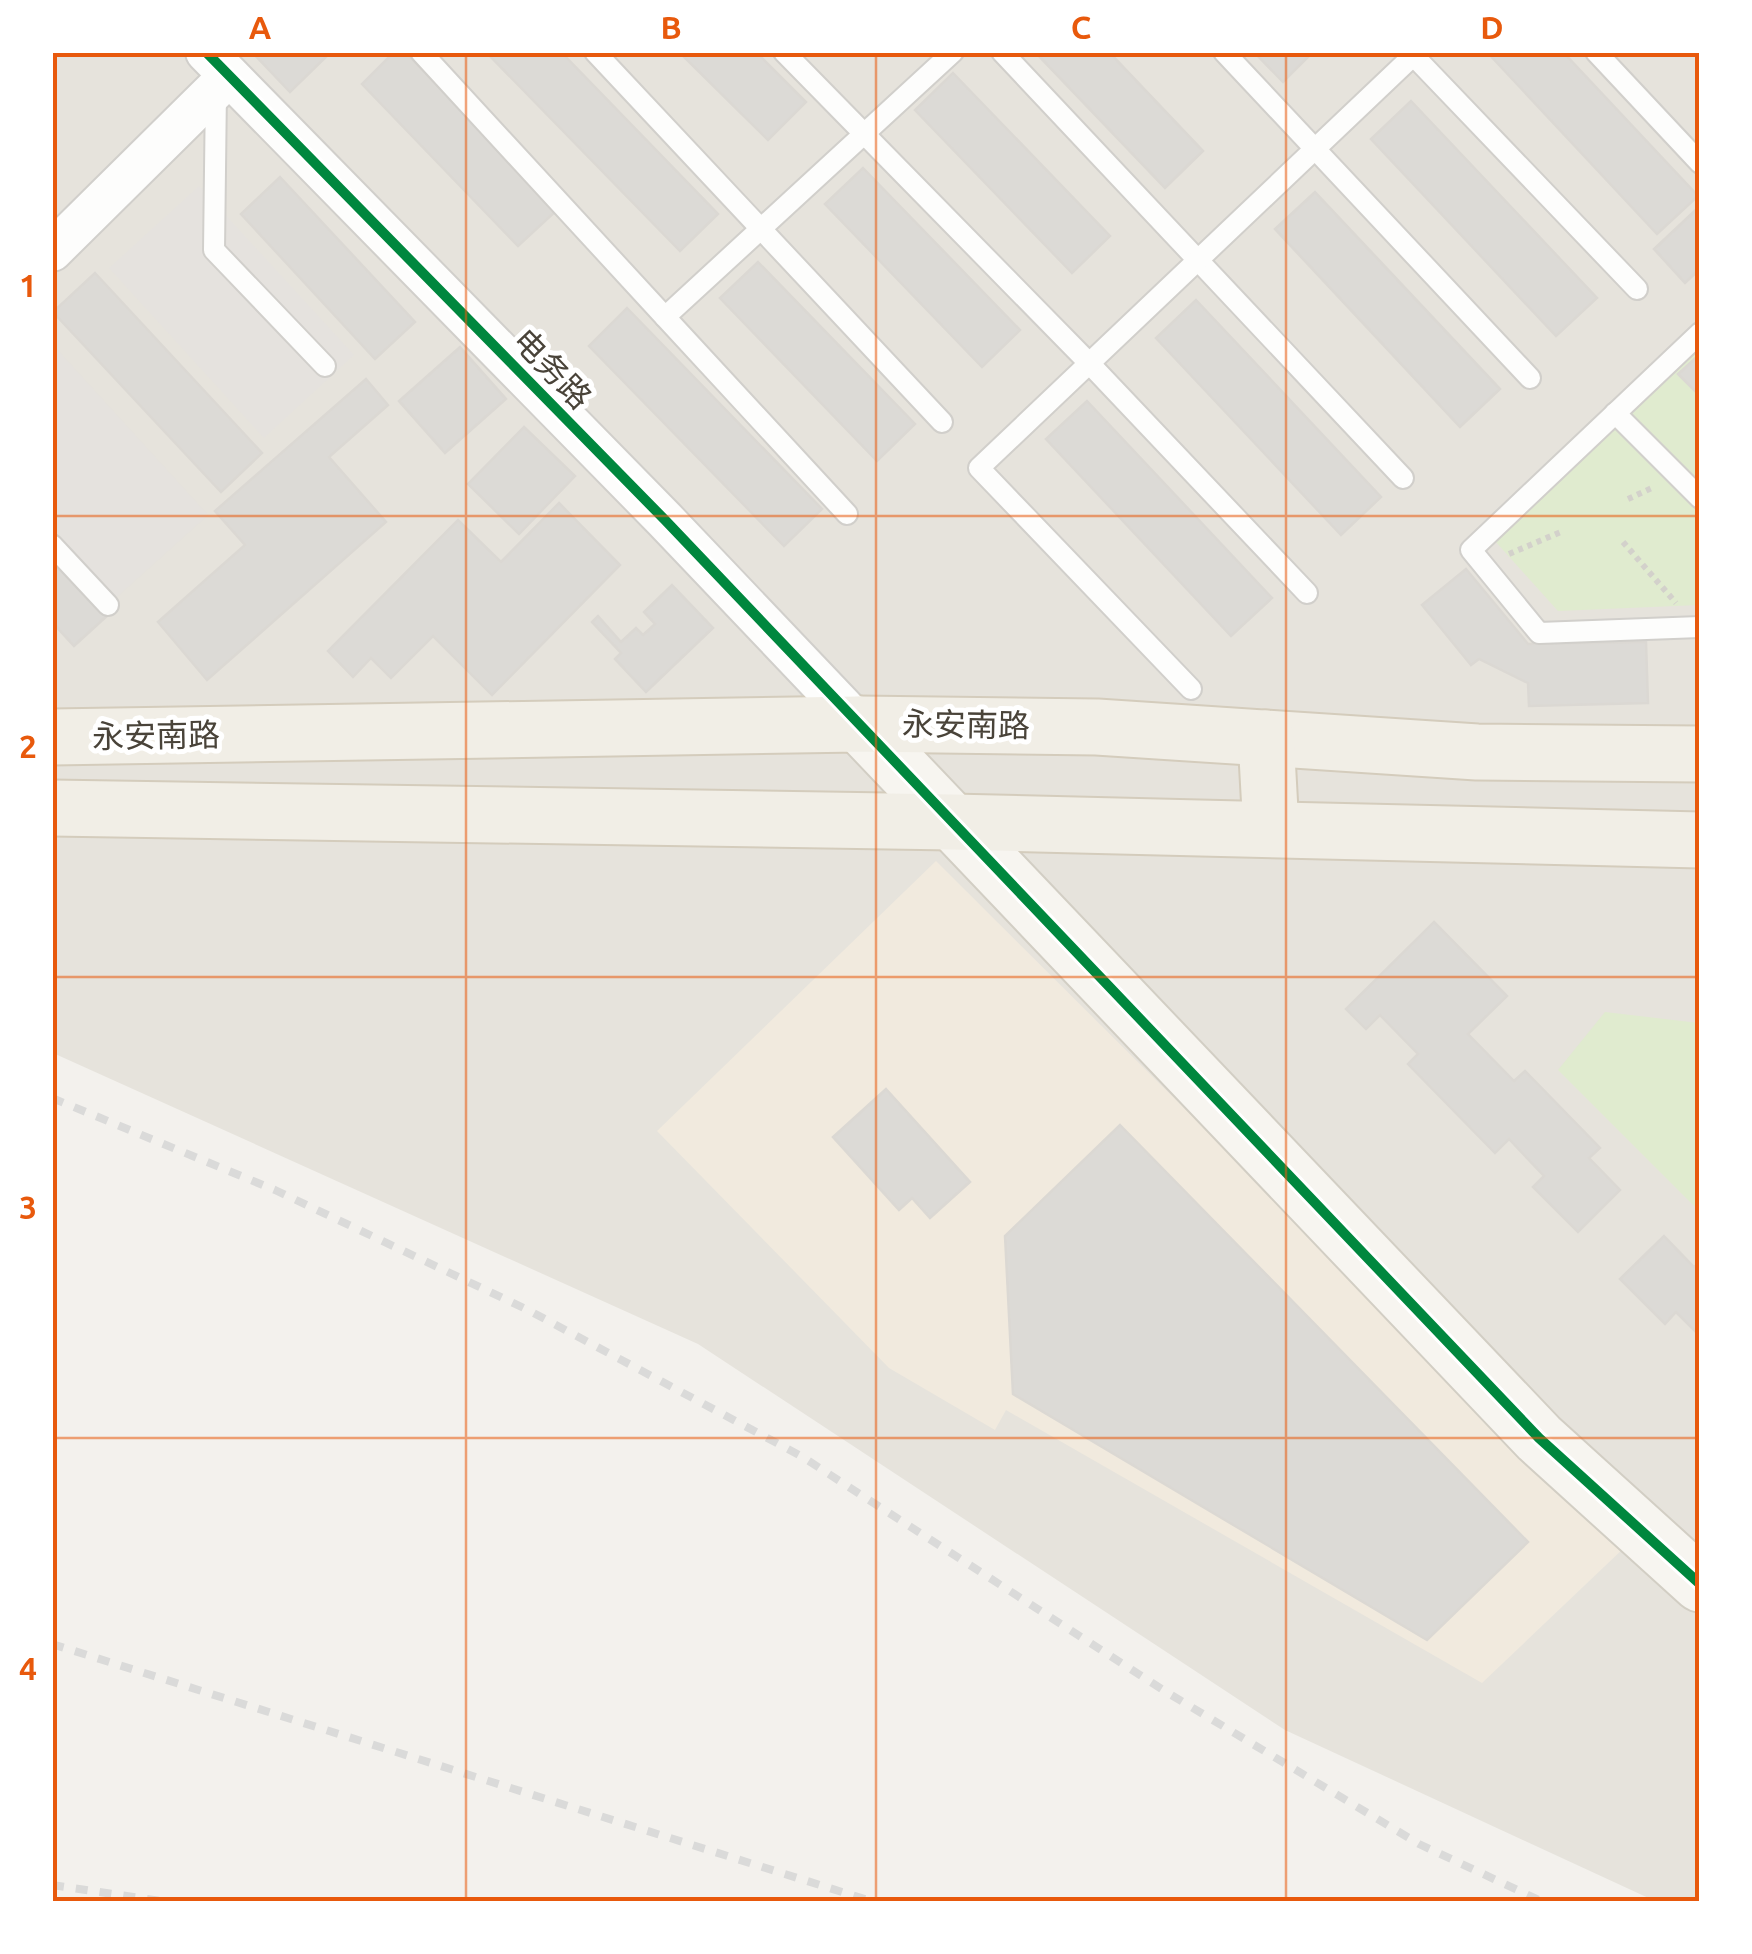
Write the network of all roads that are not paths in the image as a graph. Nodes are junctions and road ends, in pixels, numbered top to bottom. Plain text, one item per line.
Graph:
1 (422, 52) edge
2 (595, 52) edge
3 (784, 52) edge
4 (953, 52) edge
5 (1002, 52) edge
6 (1224, 52) edge
7 (1596, 52) edge
8 (1414, 54) edge
9 (217, 72) edge
10 (864, 134) junction
11 (1316, 148) junction
12 (1700, 163) edge
13 (761, 229) junction
14 (52, 250) edge
15 (1196, 261) junction
16 (1637, 289) dead end
17 (665, 317) junction
18 (1700, 333) edge
19 (1089, 364) junction
20 (325, 366) dead end
21 (1530, 378) dead end
22 (1615, 413) junction
23 (942, 422) dead end
24 (1403, 478) dead end
25 (1700, 498) edge
26 (847, 514) dead end
27 (52, 544) edge
28 (1307, 593) dead end
29 (108, 605) dead end
30 (1698, 627) edge
31 (1191, 689) dead end
32 (859, 724) junction
33 (52, 738) edge
34 (1266, 738) junction
35 (1700, 754) edge
36 (52, 808) edge
37 (952, 822) junction
38 (1272, 830) junction
39 (1700, 840) edge
40 (1700, 1584) edge

1 - 17 lane
2 - 13 lane
3 - 10 lane
4 - 10 lane
5 - 15 lane
6 - 11 lane
7 - 12 lane
8 - 11 lane
8 - 16 lane
9 - 14 street
9 - 20 lane
9 - 32 street, 电务路
10 - 13 lane
10 - 19 lane
11 - 15 lane
11 - 21 lane
13 - 17 lane
13 - 23 lane
15 - 19 lane
15 - 24 lane
17 - 26 lane
18 - 22 lane
19 - 28 lane
19 - 31 lane
22 - 25 lane
22 - 30 lane
27 - 29 lane
32 - 33 main road, 永安南路
32 - 34 main road, 永安南路
32 - 37 street
34 - 35 main road, 永安南路
34 - 38 main road
36 - 37 main road
37 - 38 main road
37 - 40 street
38 - 39 main road

